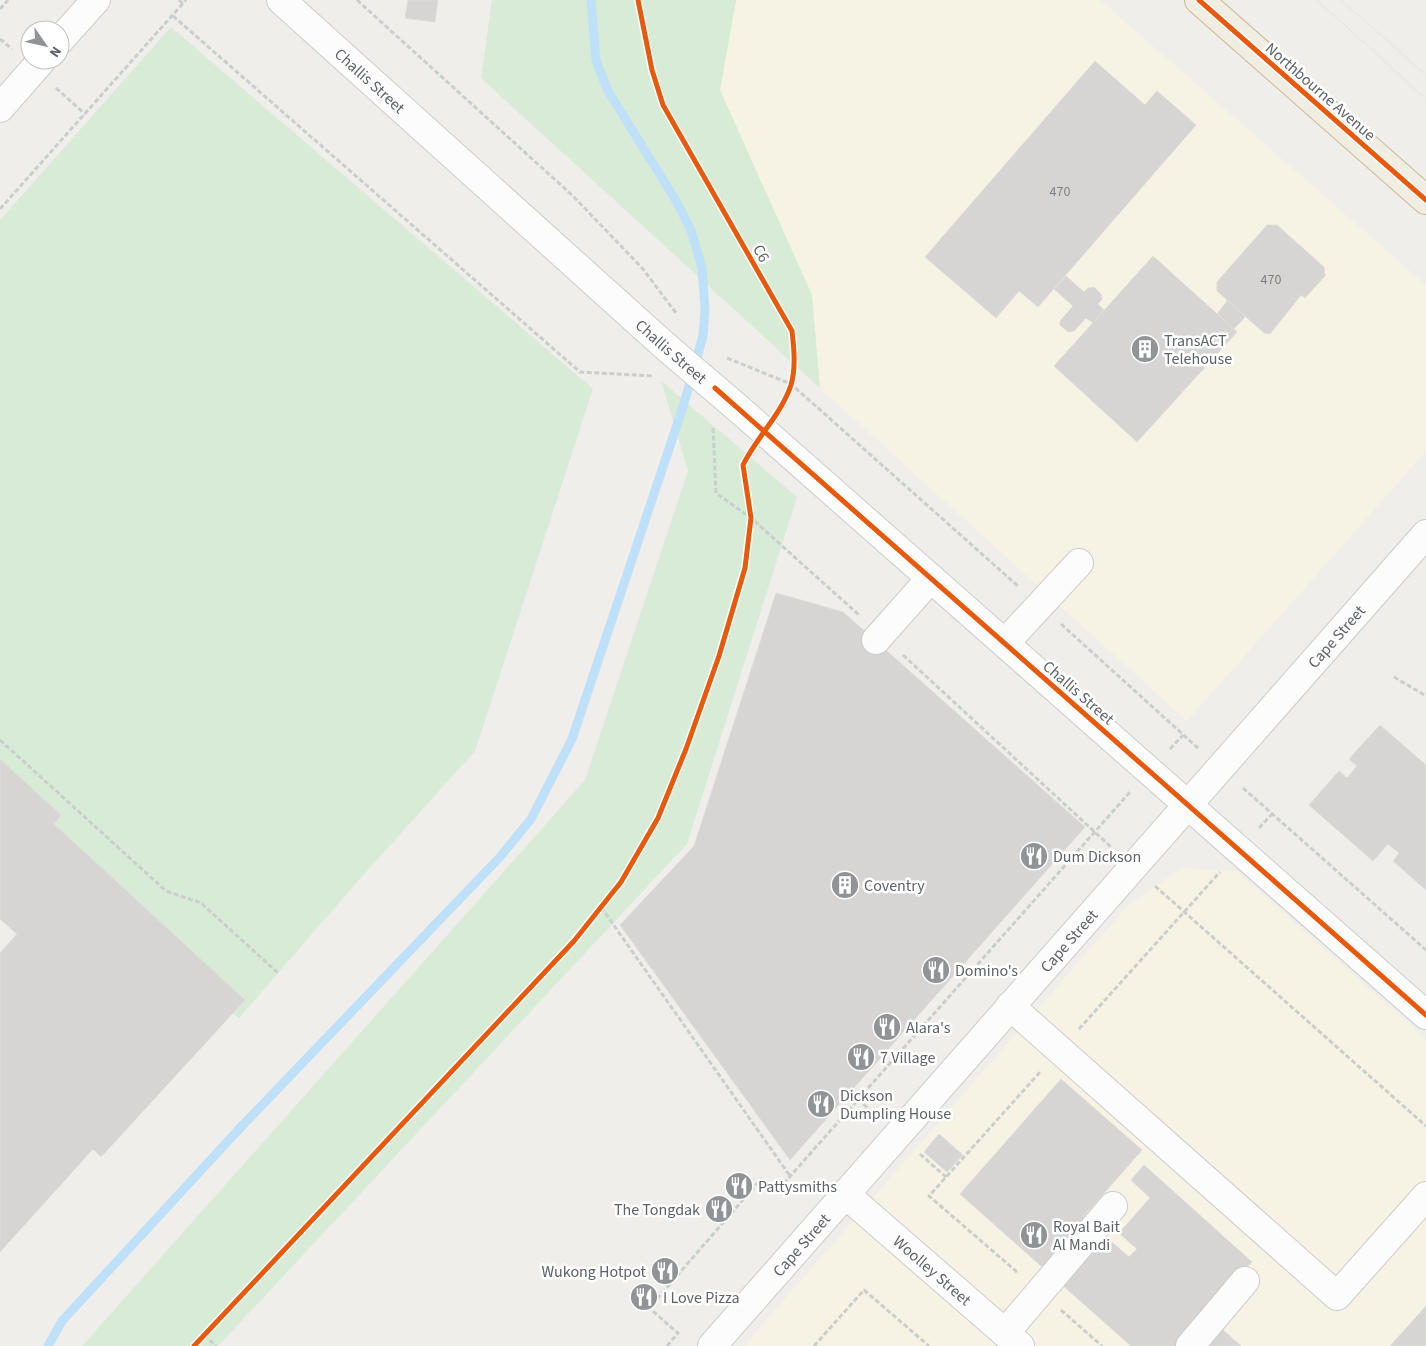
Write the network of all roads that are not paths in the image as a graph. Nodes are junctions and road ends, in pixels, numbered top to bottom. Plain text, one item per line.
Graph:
1 (96, 0) edge
2 (281, 0) edge
3 (1199, 0) edge
4 (70, 29) edge
5 (33, 70) edge
6 (0, 108) edge
7 (1426, 200) edge
8 (1426, 534) edge
9 (1079, 563) dead end
10 (931, 578) junction
11 (878, 637) road end
12 (1005, 643) junction
13 (1187, 804) junction
14 (1010, 1006) junction
15 (1426, 1015) edge
16 (845, 1194) junction
17 (1426, 1196) edge
18 (1113, 1206) dead end
19 (1246, 1281) dead end
20 (1012, 1339) edge
21 (712, 1346) edge
22 (1190, 1346) edge

1 - 4 street
2 - 10 street, Challis Street
3 - 7 highway, Northbourne Avenue
5 - 6 street
8 - 13 street, Cape Street
9 - 12 street
10 - 11 street
10 - 12 street, Challis Street
12 - 13 street, Challis Street
13 - 14 street, Cape Street
13 - 15 street, Challis Street
14 - 16 street, Cape Street
14 - 17 street
16 - 20 street, Woolley Street
16 - 21 street, Cape Street
18 - 20 street
19 - 22 street

